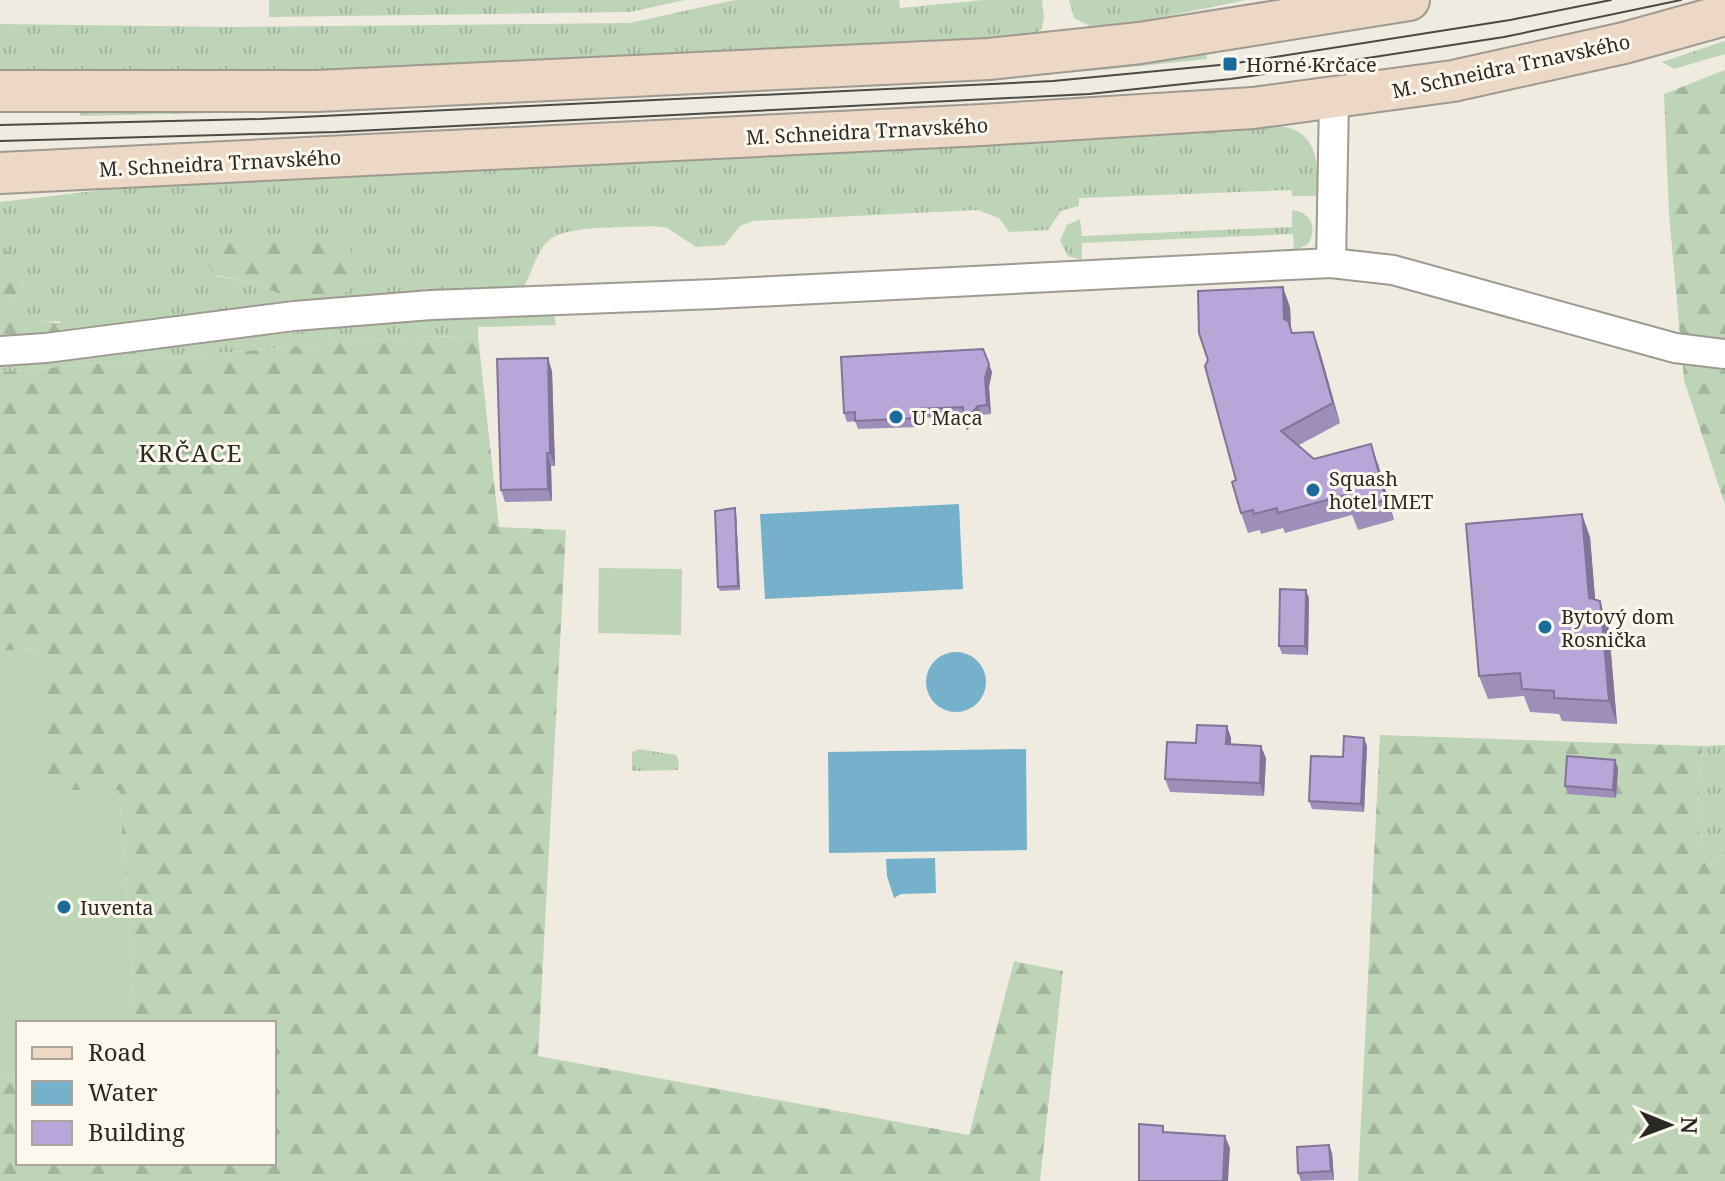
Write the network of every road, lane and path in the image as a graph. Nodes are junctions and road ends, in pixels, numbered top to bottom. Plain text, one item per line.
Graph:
1 (1409, 0) edge
2 (1725, 15) edge
3 (0, 91) edge
4 (1334, 99) junction
5 (0, 173) edge
6 (1331, 263) junction
7 (0, 351) edge
8 (1725, 354) edge

1 - 3 main road
2 - 4 main road, M. Schneidra Trnavského
4 - 5 main road, M. Schneidra Trnavského
4 - 6 street
6 - 7 street
6 - 8 street

